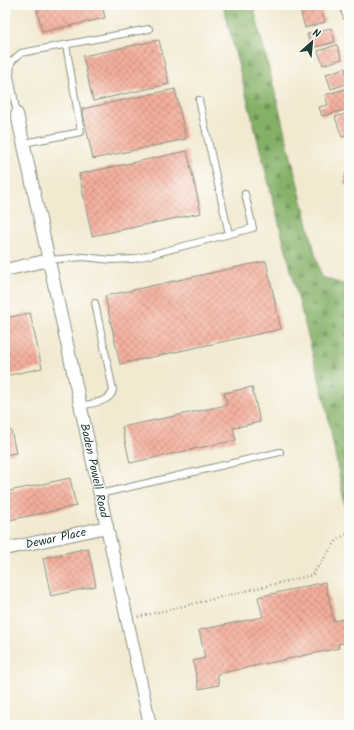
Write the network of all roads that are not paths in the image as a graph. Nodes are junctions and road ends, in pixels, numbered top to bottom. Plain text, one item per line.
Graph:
1 (346, 5) edge
2 (349, 15) edge
3 (149, 29) dead end
4 (66, 44) junction
5 (199, 100) dead end
6 (17, 114) joint
7 (24, 143) junction
8 (245, 194) dead end
9 (229, 234) junction
10 (49, 260) junction
11 (5, 270) edge
12 (95, 303) dead end
13 (81, 406) junction
14 (280, 452) dead end
15 (100, 494) junction
16 (107, 528) junction
17 (5, 549) edge
18 (150, 725) edge

1 - 2 street
3 - 4 lane
4 - 6 lane
4 - 7 lane
5 - 9 lane
6 - 7 street, Baden Powell Road
7 - 10 street, Baden Powell Road
8 - 9 lane
9 - 10 lane
10 - 11 street
10 - 13 street, Baden Powell Road
12 - 13 lane
13 - 15 street, Baden Powell Road
14 - 15 lane
15 - 16 street, Baden Powell Road
16 - 17 street, Dewar Place
16 - 18 street, Baden Powell Road

